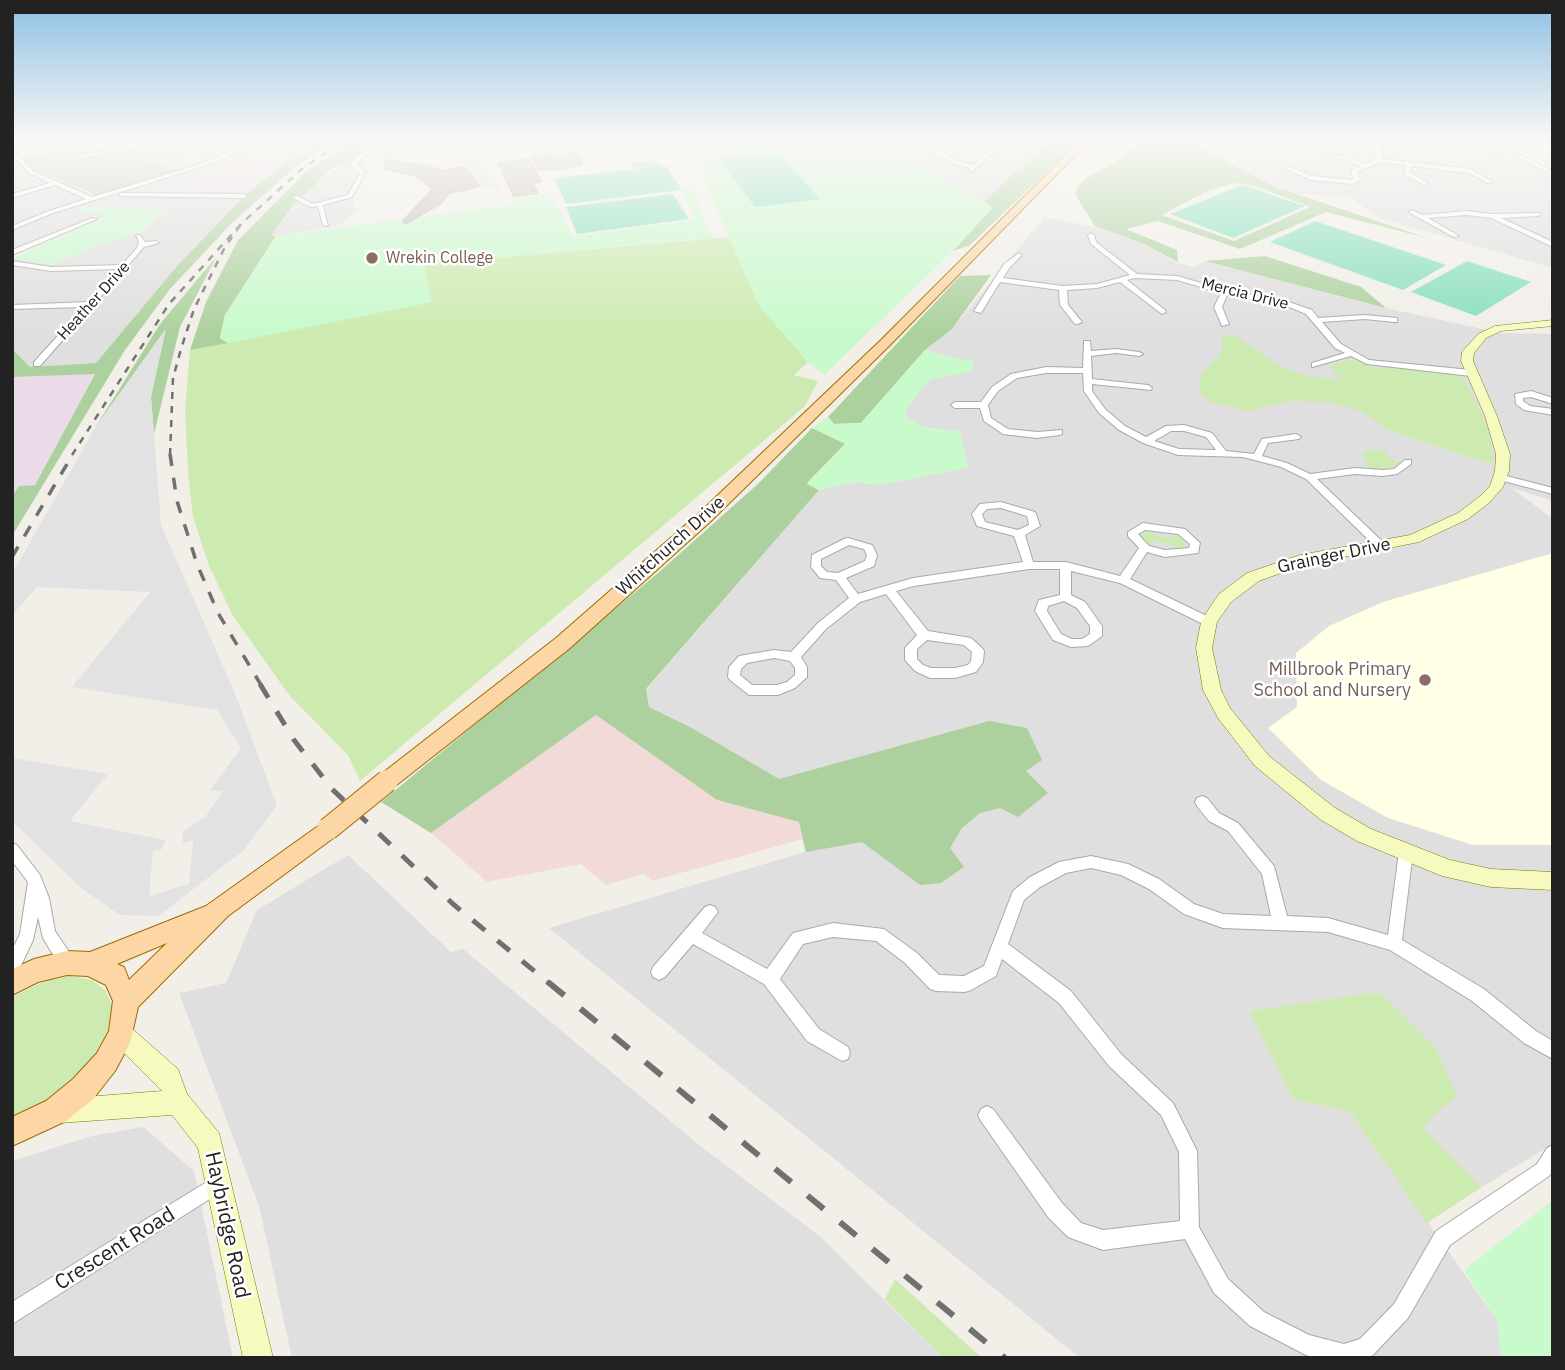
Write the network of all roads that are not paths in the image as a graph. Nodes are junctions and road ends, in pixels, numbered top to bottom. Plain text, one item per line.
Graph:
1 (75, 205) edge
2 (310, 205) edge
3 (321, 205) joint
4 (1022, 205) edge
5 (1412, 212) dead end
6 (1538, 214) dead end
7 (1492, 216) junction
8 (1421, 217) junction
9 (94, 219) dead end
10 (326, 225) dead end
11 (12, 228) edge
12 (138, 236) dead end
13 (1456, 236) dead end
14 (1080, 238) dead end
15 (156, 243) dead end
16 (142, 245) junction
17 (1553, 246) edge
18 (12, 253) edge
19 (1019, 255) dead end
20 (12, 263) edge
21 (124, 267) junction
22 (1135, 276) junction
23 (1121, 279) junction
24 (998, 280) junction
25 (1063, 288) junction
26 (1225, 292) junction
27 (91, 303) junction
28 (26, 306) joint
29 (16, 310) edge
30 (978, 311) dead end
31 (1162, 313) dead end
32 (1318, 320) junction
33 (1394, 320) dead end
34 (1078, 322) dead end
35 (1553, 323) edge
36 (1225, 324) dead end
37 (1087, 343) dead end
38 (1087, 354) junction
39 (1350, 354) junction
40 (1139, 355) dead end
41 (37, 364) dead end
42 (1016, 364) dead end
43 (1315, 365) dead end
44 (1025, 373) junction
45 (1471, 373) junction
46 (1087, 376) junction
47 (1148, 388) dead end
48 (1553, 401) edge
49 (955, 405) dead end
50 (984, 405) junction
51 (1553, 412) edge
52 (1059, 432) dead end
53 (1296, 437) dead end
54 (1146, 441) junction
55 (1224, 454) junction
56 (1257, 457) junction
57 (1408, 462) dead end
58 (1308, 477) junction
59 (1499, 477) junction
60 (1553, 491) edge
61 (1019, 534) junction
62 (1381, 547) junction
63 (1145, 548) junction
64 (1029, 565) junction
65 (1066, 566) junction
66 (839, 577) junction
67 (1123, 580) junction
68 (888, 588) junction
69 (1065, 597) junction
70 (856, 599) junction
71 (1209, 622) junction
72 (924, 635) junction
73 (794, 657) junction
74 (1202, 802) dead end
75 (12, 849) edge
76 (1406, 852) junction
77 (34, 880) junction
78 (1553, 881) edge
79 (220, 908) junction
80 (710, 912) dead end
81 (1280, 922) junction
82 (691, 934) junction
83 (1394, 944) junction
84 (1001, 948) junction
85 (78, 963) junction
86 (12, 967) edge
87 (659, 972) dead end
88 (771, 979) junction
89 (12, 983) edge
90 (126, 1001) junction
91 (121, 1034) junction
92 (1553, 1051) edge
93 (842, 1053) dead end
94 (178, 1102) junction
95 (56, 1111) junction
96 (987, 1115) dead end
97 (12, 1132) edge
98 (1553, 1154) edge
99 (218, 1184) junction
100 (1190, 1229) junction
101 (12, 1314) edge
102 (1345, 1356) edge
103 (258, 1358) edge

1 - 11 street
2 - 3 street
3 - 10 street
4 - 79 main road, Whitchurch Drive, bridge
5 - 8 street
6 - 7 street
7 - 8 street
7 - 17 street
8 - 13 street
9 - 18 street
12 - 16 street, Heather Drive
14 - 22 street
15 - 16 street
16 - 21 street, Heather Drive
19 - 24 street
20 - 21 street
21 - 27 street, Heather Drive
22 - 23 street, Mercia Drive
22 - 26 street, Mercia Drive
23 - 25 street, Mercia Drive
23 - 31 street
24 - 25 street, Mercia Drive
24 - 30 street
25 - 34 street
26 - 32 street, Mercia Drive
26 - 36 street
27 - 28 street
27 - 41 street, Heather Drive
28 - 29 street
32 - 33 street
32 - 39 street, Mercia Drive
35 - 45 street
37 - 38 street
38 - 40 street
38 - 46 street
39 - 43 street
39 - 45 street, Mercia Drive
42 - 44 street
44 - 46 street
44 - 50 street
45 - 59 street
46 - 47 street
46 - 54 street
48 - 51 street
49 - 50 street
50 - 52 street
53 - 56 street
54 - 55 street
54 - 55 street
55 - 56 street
56 - 58 street
57 - 58 street
58 - 62 street
59 - 60 street
59 - 62 street, Grainger Drive
61 - 61 street
61 - 64 street
62 - 71 street, Grainger Drive
63 - 63 street
63 - 67 street
64 - 65 street
64 - 68 street
65 - 67 street
65 - 69 street
66 - 66 street
66 - 70 street
67 - 71 street
68 - 70 street
68 - 72 street
69 - 69 street
70 - 73 street
71 - 76 street
72 - 72 street
73 - 73 street
74 - 81 street
75 - 77 street
76 - 78 street
76 - 83 street
77 - 85 street
77 - 86 street
79 - 85 main road, Whitchurch Drive
79 - 90 main road, Whitchurch Drive
80 - 82 street
81 - 83 street
81 - 84 street
82 - 87 street
82 - 88 street
83 - 92 street
84 - 88 street
84 - 100 street
85 - 89 main road, Whitchurch Drive
85 - 90 main road
88 - 93 street
90 - 91 main road
91 - 94 street, Haybridge Road
91 - 95 main road
94 - 95 street
94 - 99 street, Haybridge Road
95 - 97 main road
96 - 100 street
98 - 102 street
99 - 101 street, Crescent Road
99 - 103 street, Haybridge Road
100 - 102 street

